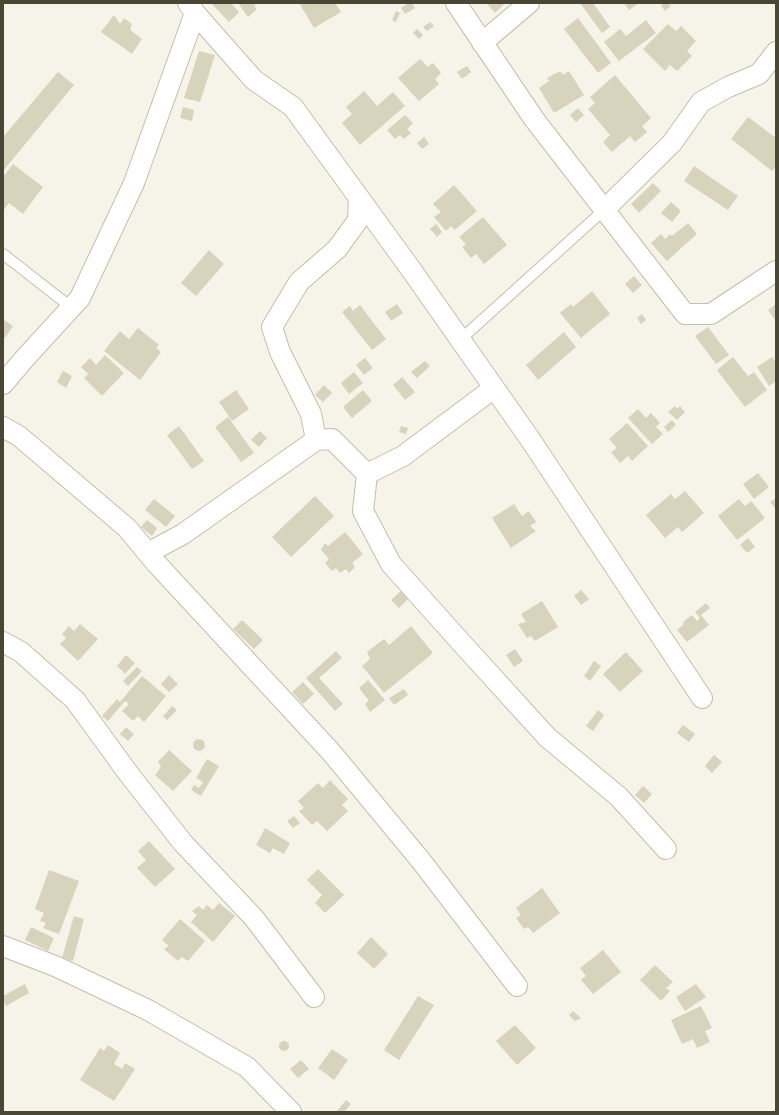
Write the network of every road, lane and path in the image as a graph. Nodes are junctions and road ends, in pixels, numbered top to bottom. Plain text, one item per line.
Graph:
1 (456, 3) edge
2 (529, 3) edge
3 (191, 8) edge
4 (482, 43) junction
5 (776, 52) edge
6 (359, 198) junction
7 (604, 210) junction
8 (3, 254) edge
9 (776, 271) edge
10 (72, 308) junction
11 (460, 340) junction
12 (3, 384) edge
13 (494, 388) junction
14 (3, 427) edge
15 (316, 440) junction
16 (367, 474) junction
17 (148, 553) junction
18 (3, 642) edge
19 (702, 698) dead end
20 (666, 849) dead end
21 (3, 946) edge
22 (517, 986) dead end
23 (314, 997) dead end
24 (291, 1112) edge

1 - 4 street
2 - 4 street
3 - 6 street
3 - 10 street
4 - 7 street
5 - 7 street
6 - 11 street
6 - 15 street
7 - 9 street
7 - 11 lane
8 - 10 lane
10 - 12 street
11 - 13 street
13 - 16 street
13 - 19 street
14 - 17 street
15 - 16 street
15 - 17 street
16 - 20 street
17 - 22 street
18 - 23 street
21 - 24 street

